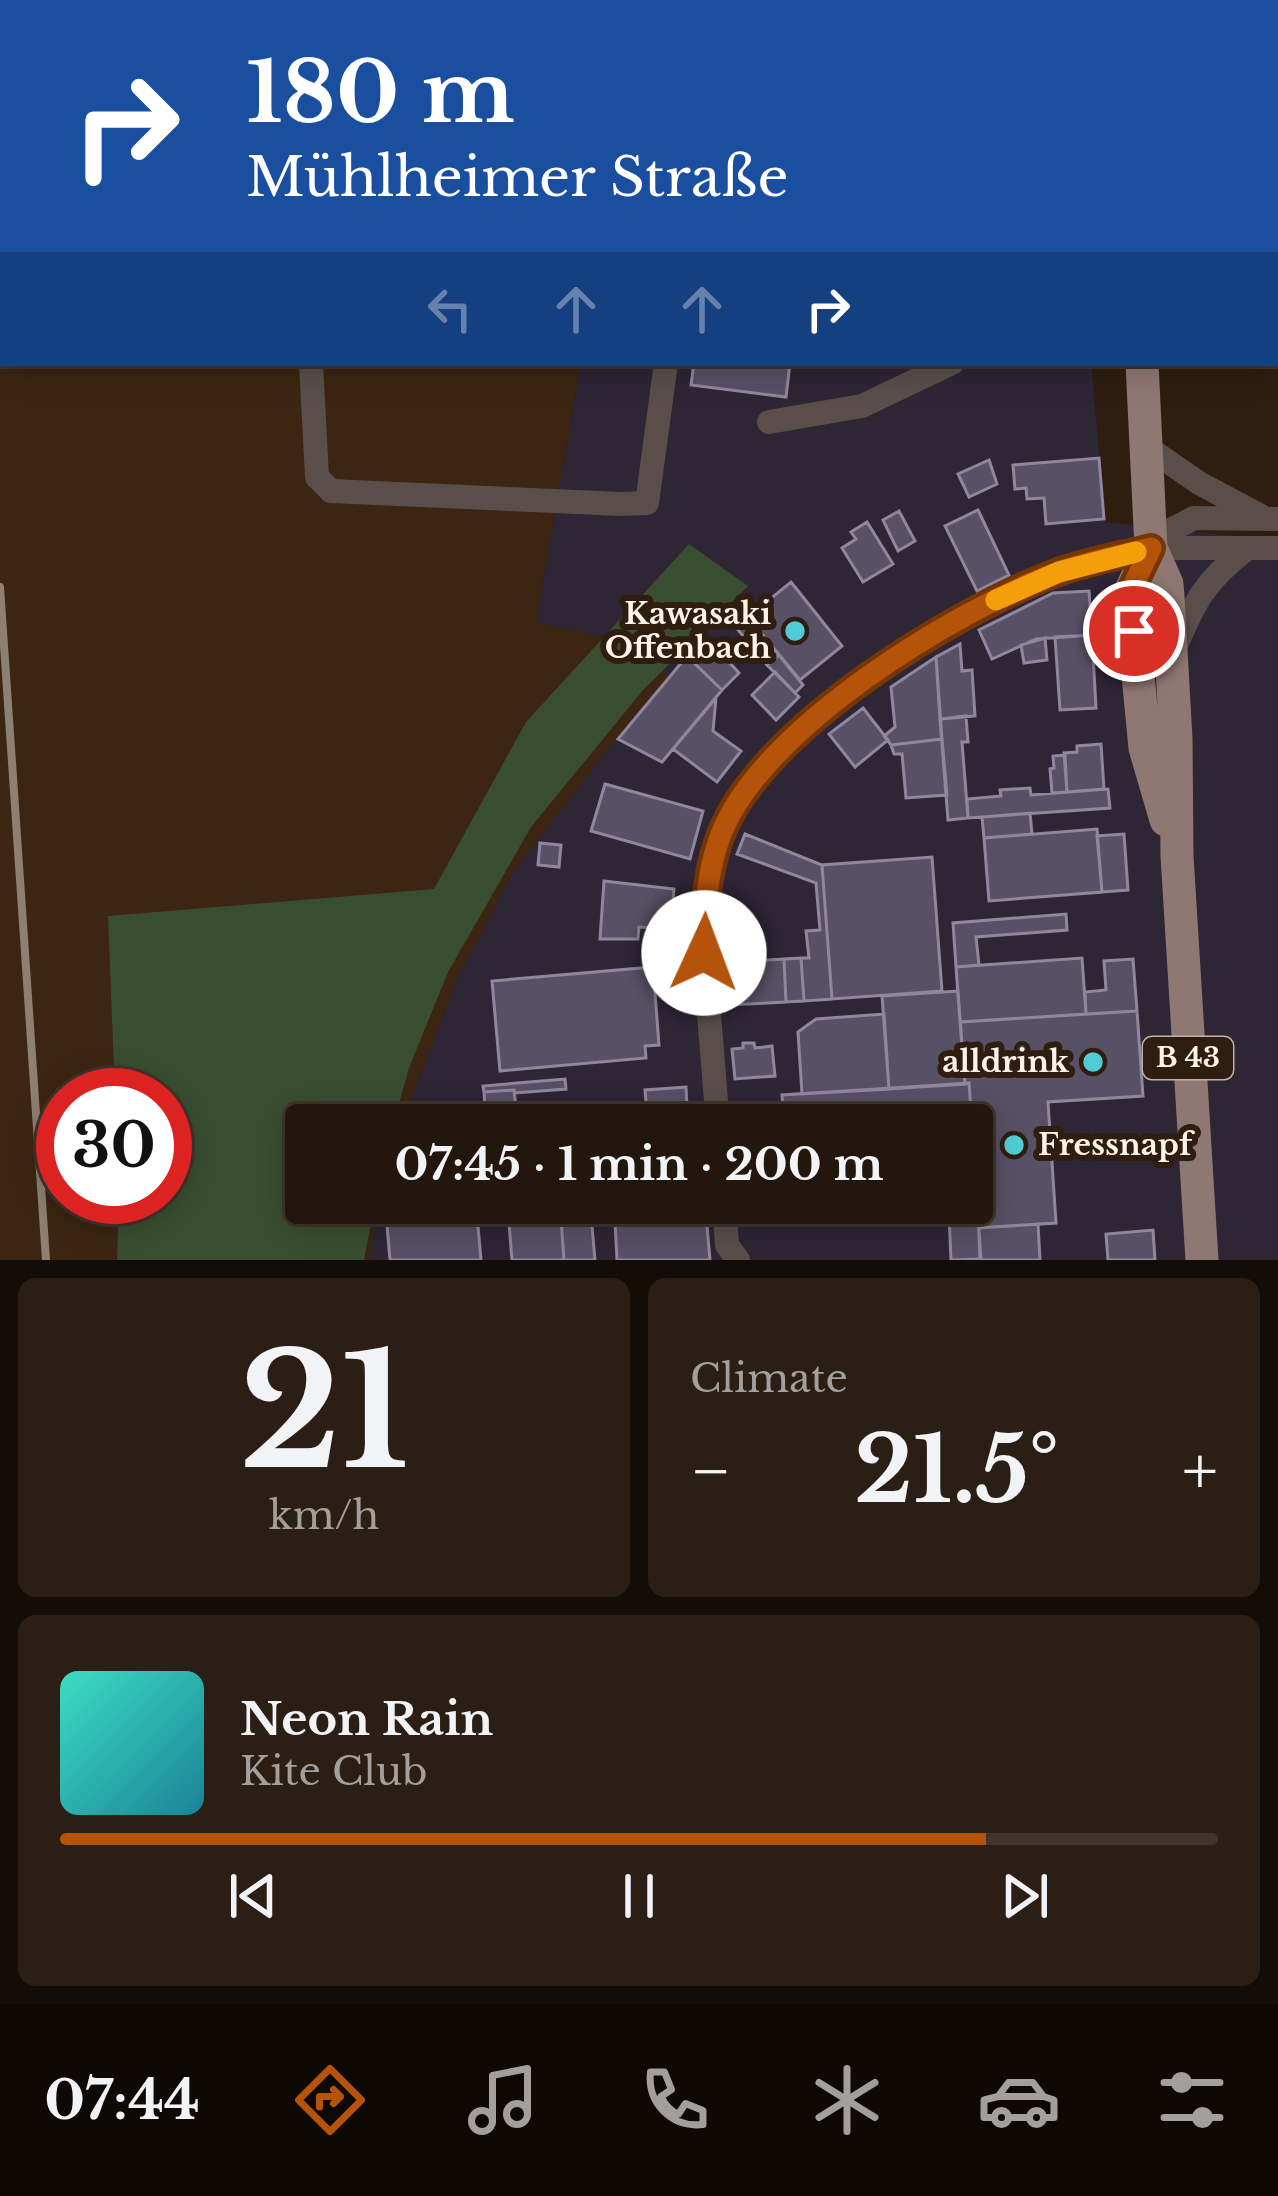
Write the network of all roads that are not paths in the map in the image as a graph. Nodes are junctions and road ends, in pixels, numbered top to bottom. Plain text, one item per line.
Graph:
1 (311, 366) edge
2 (666, 366) edge
3 (946, 366) edge
4 (1142, 366) edge
5 (769, 422) dead end
6 (1147, 447) junction
7 (1270, 518) edge
8 (1151, 548) junction
9 (1278, 548) edge
10 (1245, 550) junction
11 (1171, 658) junction
12 (1177, 856) junction
13 (716, 1104) edge
14 (726, 1224) edge
15 (738, 1260) edge
16 (1202, 1260) edge

1 - 2 street
3 - 5 street
4 - 6 main road, B 43
6 - 7 street
6 - 8 main road, B 43
7 - 8 street
8 - 10 street
8 - 11 main road, B 43
8 - 12 main road, B 43
8 - 13 street
9 - 10 street
10 - 11 street
11 - 12 main road, B 43
12 - 16 main road, B 43
14 - 15 street

